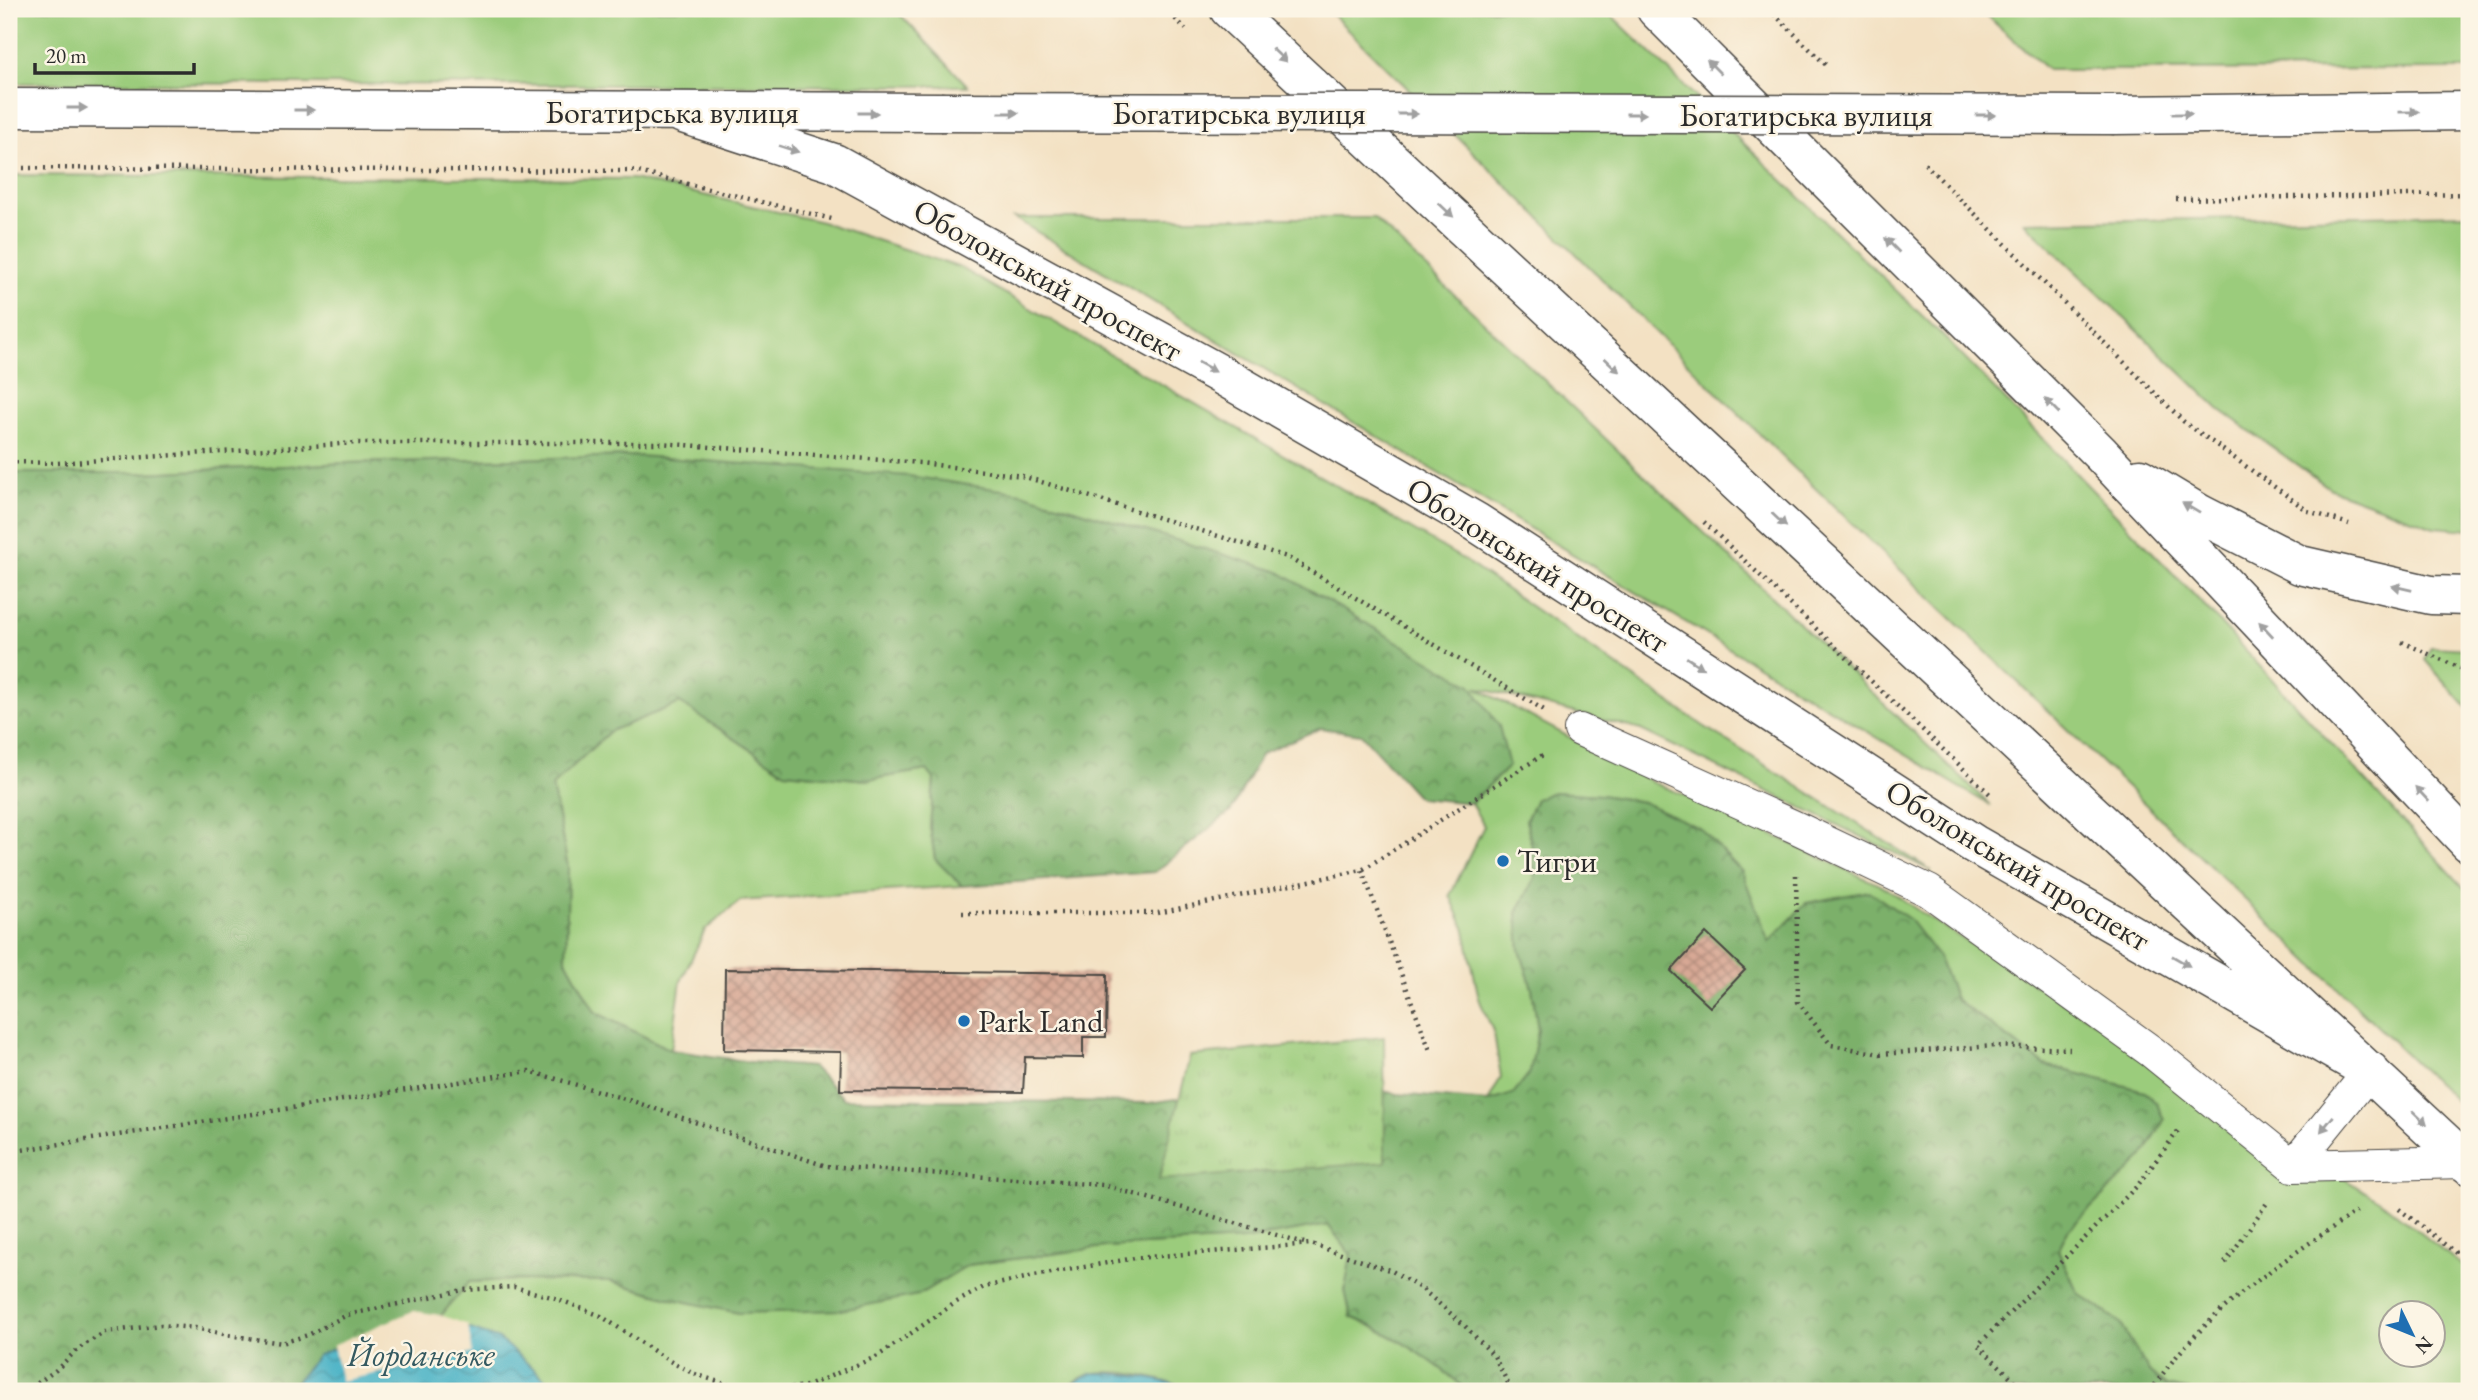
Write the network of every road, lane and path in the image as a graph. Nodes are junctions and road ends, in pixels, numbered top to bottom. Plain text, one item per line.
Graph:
1 (1229, 9) edge
2 (1656, 9) edge
3 (1769, 9) edge
4 (1829, 68) dead end
5 (9, 108) edge
6 (2469, 111) edge
7 (677, 113) junction
8 (1917, 156) dead end
9 (9, 169) edge
10 (2469, 194) edge
11 (2176, 199) dead end
12 (836, 221) dead end
13 (2101, 454) junction
14 (9, 462) edge
15 (2360, 527) dead end
16 (2469, 596) edge
17 (2402, 642) dead end
18 (2469, 672) edge
19 (1580, 730) junction
20 (1795, 827) junction
21 (2469, 843) edge
22 (1362, 870) junction
23 (962, 913) dead end
24 (2073, 1049) dead end
25 (1431, 1053) dead end
26 (2370, 1071) junction
27 (2199, 1091) junction
28 (9, 1152) edge
29 (2468, 1164) edge
30 (2337, 1165) junction
31 (2293, 1166) junction
32 (2381, 1195) junction
33 (1311, 1244) junction
34 (2225, 1263) dead end
35 (2469, 1263) edge
36 (26, 1391) edge
37 (1512, 1391) edge
38 (2025, 1391) edge
39 (2151, 1391) edge

1 -> 26 main road, Оболонський проспект
13 -> 2 main road
3 - 4 path
5 -> 7 main road, Богатирська вулиця
7 -> 6 main road, Богатирська вулиця, bridge
7 -> 26 main road, Оболонський проспект
8 - 15 path
9 - 12 path
10 - 11 path
16 -> 13 main road
21 -> 13 main road
14 - 19 path
17 - 18 path
19 - 20 lane
19 - 22 path
20 - 24 path
20 - 27 lane
22 - 23 path
22 - 25 path
26 -> 29 main road, Оболонський проспект
26 -> 31 lane
27 - 31 lane
27 - 38 path
28 - 33 path
29 - 30 lane
30 - 31 lane
30 - 32 path
31 - 34 path
32 - 35 path
32 - 39 path
33 - 36 path
33 - 37 path

